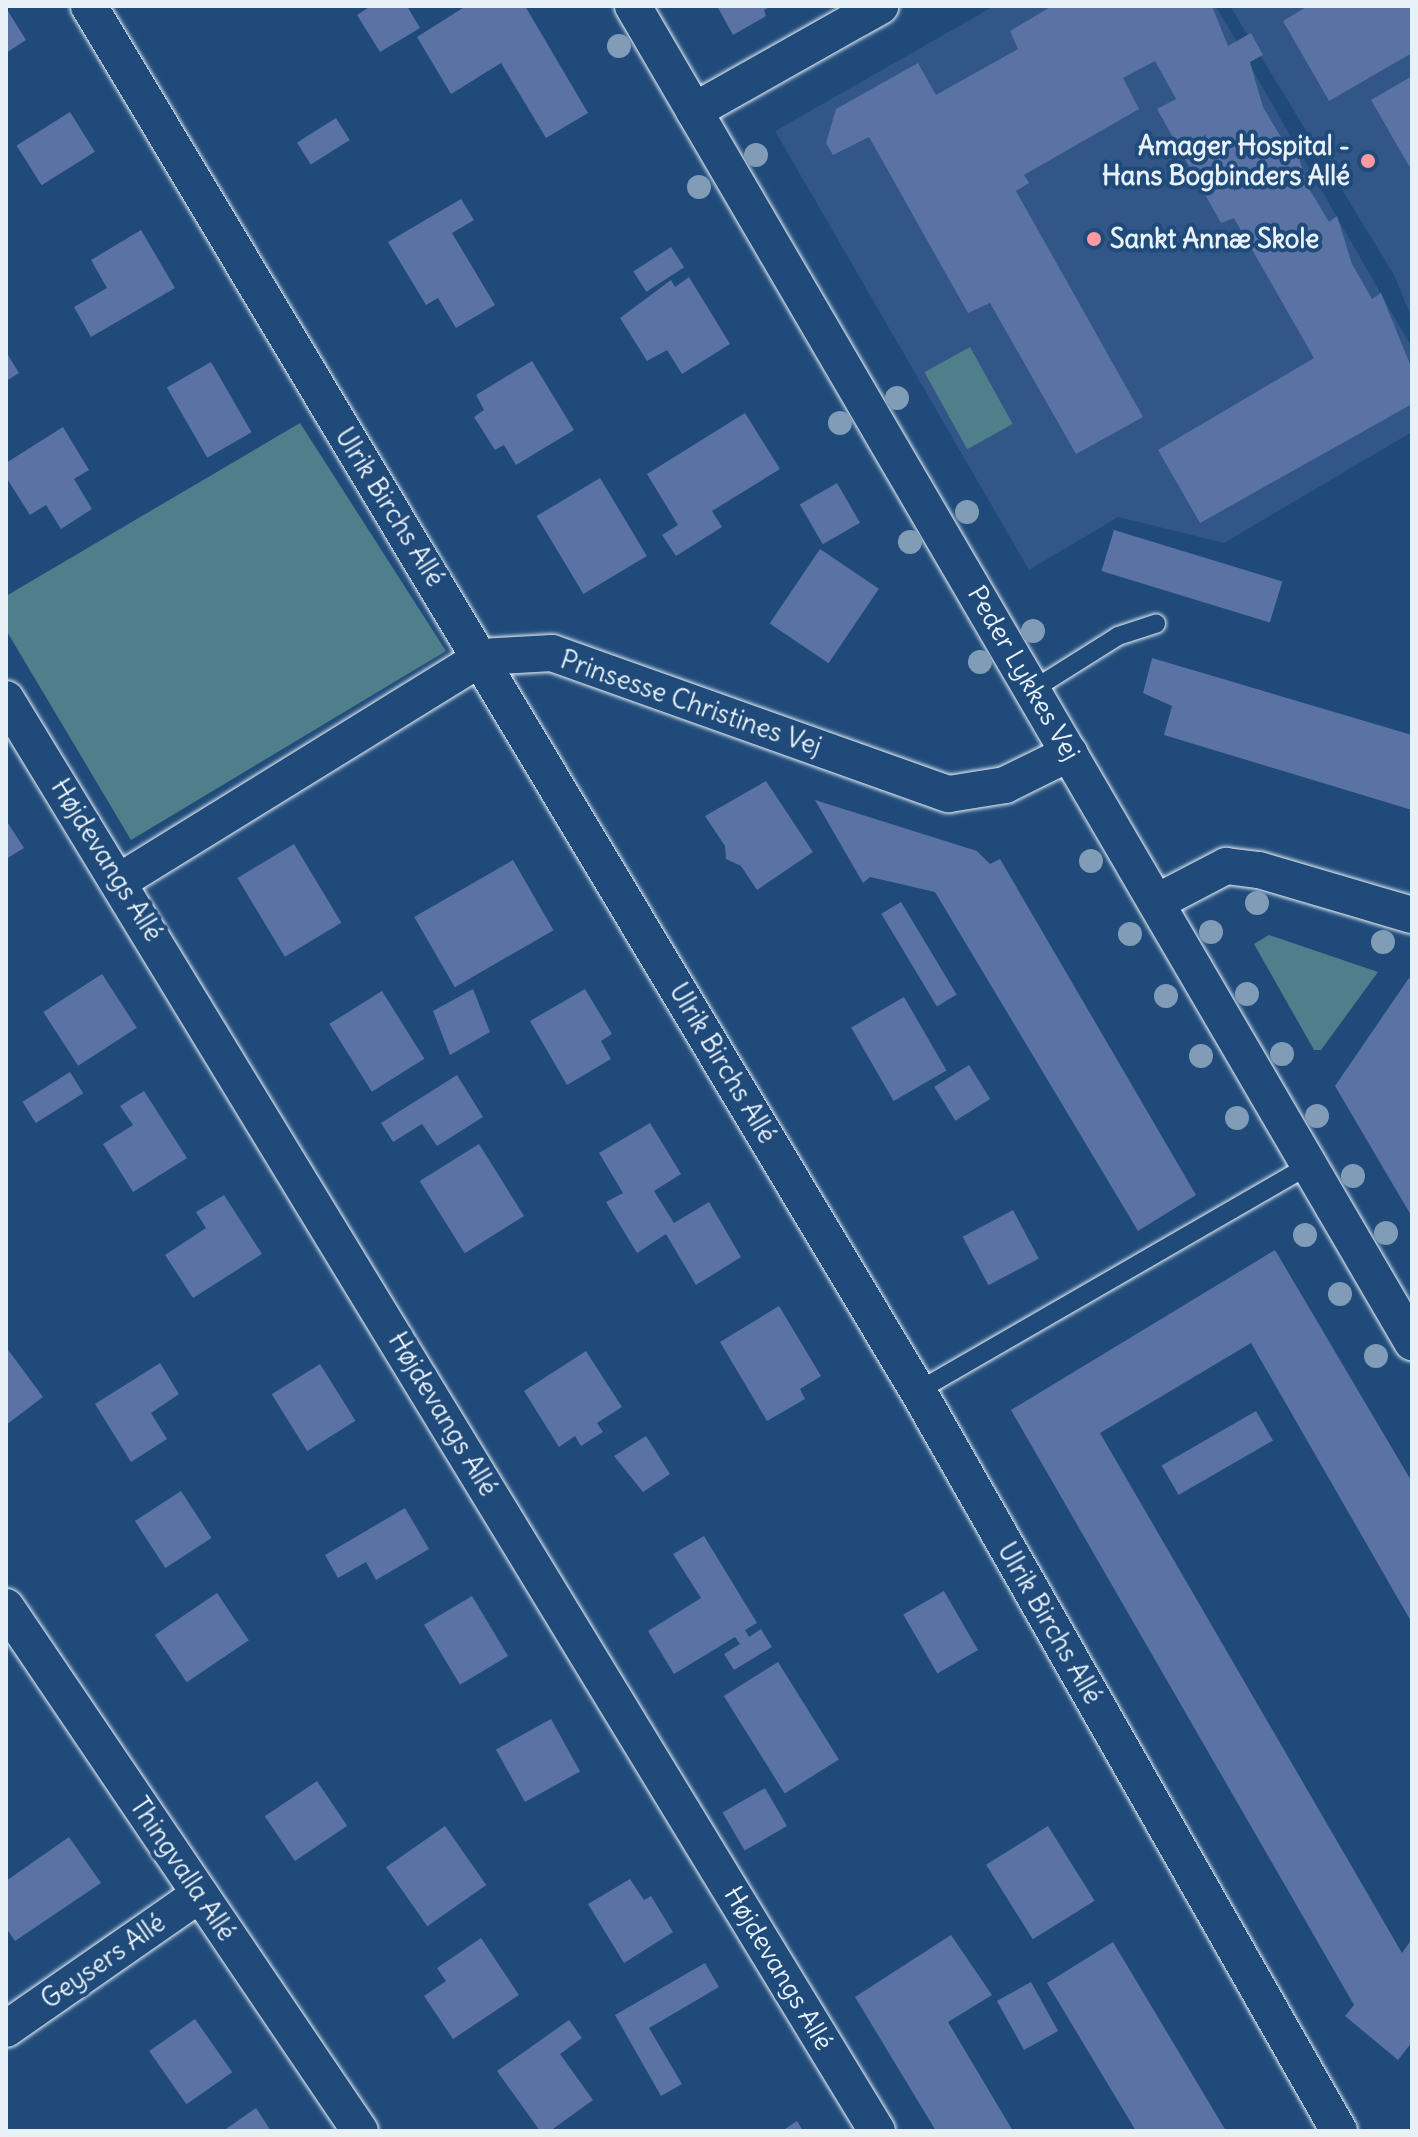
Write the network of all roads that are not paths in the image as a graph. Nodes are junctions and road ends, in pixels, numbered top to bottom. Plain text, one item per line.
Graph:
1 (89, 6) edge
2 (633, 6) edge
3 (880, 6) edge
4 (694, 111) junction
5 (1156, 624) dead end
6 (482, 657) junction
7 (1034, 689) junction
8 (6, 699) edge
9 (1070, 753) junction
10 (120, 881) junction
11 (1157, 902) junction
12 (1412, 915) edge
13 (1310, 1165) junction
14 (1412, 1342) edge
15 (918, 1391) junction
16 (6, 1607) edge
17 (200, 1894) junction
18 (6, 2029) edge
19 (360, 2131) edge
20 (877, 2131) edge
21 (1339, 2131) edge

1 - 6 street, Ulrik Birchs Allé
2 - 4 street, Peder Lykkes Vej
3 - 4 street
4 - 7 street, Peder Lykkes Vej
5 - 7 lane
6 - 9 street, Prinsesse Christines Vej
6 - 10 street, Prinsesse Christines Vej
6 - 15 street, Ulrik Birchs Allé
7 - 9 street, Peder Lykkes Vej
8 - 10 street, Højdevangs Allé
9 - 11 street, Peder Lykkes Vej
10 - 20 street, Højdevangs Allé
11 - 12 street
11 - 13 street, Peder Lykkes Vej
13 - 14 street, Peder Lykkes Vej
13 - 15 lane
15 - 21 street, Ulrik Birchs Allé
16 - 17 street, Thingvalla Allé
17 - 18 street, Geysers Allé
17 - 19 street, Thingvalla Allé

